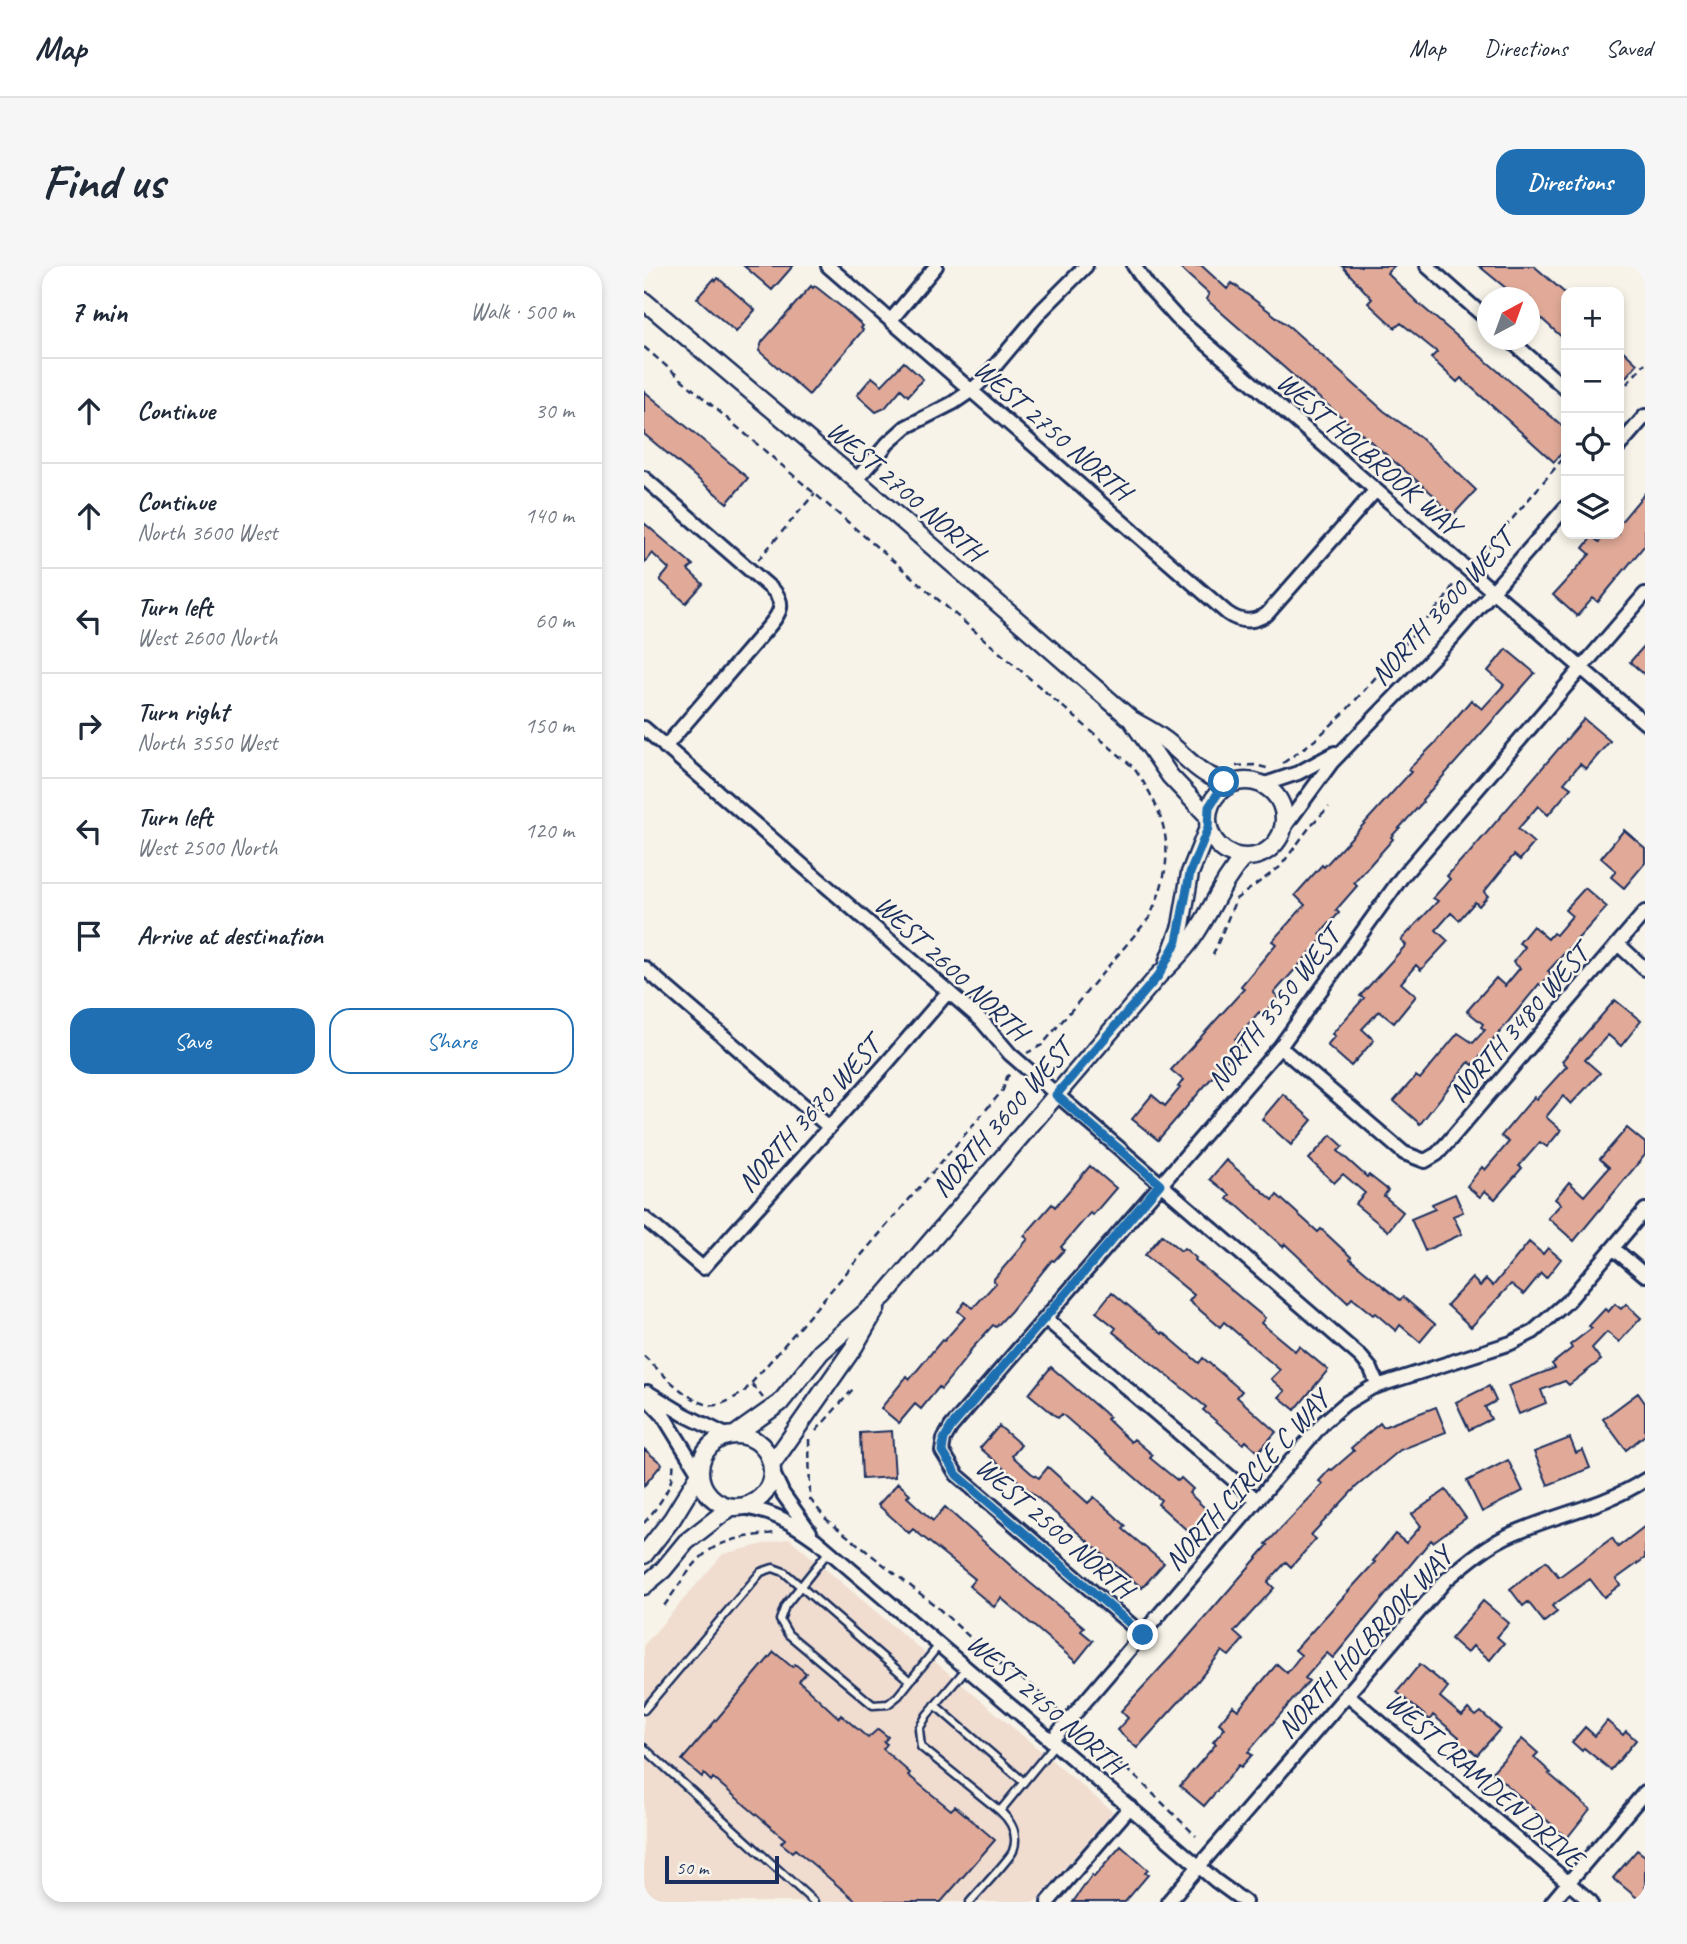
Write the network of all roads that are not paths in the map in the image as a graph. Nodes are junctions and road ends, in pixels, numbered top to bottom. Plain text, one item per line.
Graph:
1 (828, 266) edge
2 (936, 266) edge
3 (1086, 266) edge
4 (1134, 266) edge
5 (1427, 266) edge
6 (644, 301) edge
7 (1477, 310) edge
8 (891, 320) junction
9 (1522, 350) edge
10 (1561, 384) edge
11 (972, 390) junction
12 (1645, 416) edge
13 (1624, 437) edge
14 (644, 478) edge
15 (856, 480) junction
16 (1375, 491) junction
17 (1561, 513) edge
18 (1492, 592) junction
19 (1645, 594) edge
20 (1581, 668) junction
21 (1132, 720) junction
22 (1645, 723) edge
23 (644, 728) edge
24 (1352, 740) junction
25 (665, 747) junction
26 (1234, 774) junction
27 (1262, 785) junction
28 (1208, 822) junction
29 (1283, 829) junction
30 (1244, 858) junction
31 (1645, 912) edge
32 (1618, 944) junction
33 (644, 968) edge
34 (1645, 969) edge
35 (1159, 975) junction
36 (948, 992) junction
37 (1280, 1047) junction
38 (1056, 1095) junction
39 (829, 1127) junction
40 (1160, 1184) junction
41 (1645, 1210) edge
42 (644, 1218) edge
43 (1613, 1248) junction
44 (1645, 1275) edge
45 (884, 1296) junction
46 (1046, 1319) junction
47 (1378, 1386) junction
48 (644, 1390) edge
49 (644, 1395) edge
50 (731, 1435) junction
51 (942, 1451) joint
52 (772, 1468) junction
53 (699, 1474) junction
54 (1645, 1480) edge
55 (1257, 1500) junction
56 (736, 1507) junction
57 (817, 1540) junction
58 (829, 1551) junction
59 (644, 1555) edge
60 (644, 1586) edge
61 (800, 1587) junction
62 (1143, 1635) junction
63 (940, 1644) junction
64 (968, 1668) junction
65 (910, 1681) junction
66 (1347, 1694) junction
67 (935, 1705) junction
68 (644, 1710) edge
69 (1054, 1742) junction
70 (644, 1748) edge
71 (1024, 1782) junction
72 (1645, 1792) edge
73 (1130, 1807) junction
74 (1000, 1811) junction
75 (1199, 1866) junction
76 (1568, 1882) junction
77 (814, 1902) edge
78 (970, 1902) edge
79 (1048, 1902) edge
80 (1168, 1902) edge
81 (1245, 1902) edge
82 (1552, 1902) edge
83 (1591, 1902) edge

1 - 8 street, WEST 2750 NORTH
2 - 8 street
3 - 11 street
4 - 16 street, WEST HOLBROOK WAY
5 - 7 street
6 - 15 street, WEST 2700 NORTH
8 - 11 street, WEST 2750 NORTH
9 - 10 street
11 - 15 street
11 - 16 street, WEST 2750 NORTH
12 - 13 street
14 - 25 street
15 - 21 street, WEST 2700 NORTH
16 - 18 street, WEST HOLBROOK WAY
17 - 18 street, NORTH 3600 WEST
18 - 20 street, WEST HOLBROOK WAY
18 - 24 street, NORTH 3600 WEST
19 - 20 street, NORTH 3550 WEST
20 - 22 street, WEST HOLBROOK WAY
20 - 37 street, NORTH 3550 WEST
21 - 26 street, WEST 2700 NORTH
21 - 28 street, WEST 2700 NORTH
23 - 25 street, WEST 2600 NORTH
24 - 27 street, NORTH 3600 WEST
24 - 29 street, NORTH 3600 WEST
25 - 36 street, WEST 2600 NORTH
26 - 27 street
26 - 28 street
27 - 29 street
28 - 30 street
28 - 35 street, NORTH 3600 WEST
29 - 30 street
30 - 35 street, NORTH 3600 WEST
31 - 32 street, NORTH 3480 WEST
32 - 34 street
32 - 37 street, NORTH 3480 WEST
33 - 39 street
35 - 38 street, NORTH 3600 WEST
36 - 38 street, WEST 2600 NORTH
36 - 39 street, NORTH 3670 WEST
37 - 40 street, NORTH 3550 WEST
38 - 40 street, WEST 2600 NORTH
38 - 45 street, NORTH 3600 WEST
39 - 42 street, NORTH 3670 WEST
40 - 46 street, NORTH 3550 WEST
40 - 47 street, WEST 2600 NORTH
41 - 43 street, NORTH CIRCLE C WAY
43 - 44 street
43 - 47 street, NORTH CIRCLE C WAY
45 - 50 street, NORTH 3600 WEST
45 - 52 street, NORTH 3600 WEST
46 - 51 street, NORTH 3550 WEST
46 - 55 street
47 - 55 street, NORTH CIRCLE C WAY
48 - 50 street
49 - 53 street
50 - 52 street
50 - 53 street
51 - 62 street, WEST 2500 NORTH
52 - 56 street
52 - 57 street, WEST 2450 NORTH
53 - 56 street
53 - 59 street
54 - 66 street, NORTH HOLBROOK WAY
55 - 62 street, NORTH CIRCLE C WAY
56 - 57 street, WEST 2450 NORTH
56 - 60 street
57 - 58 street, WEST 2450 NORTH
58 - 61 lane
58 - 63 street, WEST 2450 NORTH
61 - 65 lane
61 - 65 lane
61 - 68 lane
62 - 69 street, NORTH CIRCLE C WAY
63 - 64 street, WEST 2450 NORTH
63 - 65 lane
64 - 67 lane
64 - 69 street, WEST 2450 NORTH
66 - 75 street, NORTH HOLBROOK WAY
66 - 76 street, WEST CRAMDEN DRIVE
67 - 71 lane
67 - 74 lane
69 - 71 lane
69 - 73 street, WEST 2450 NORTH
70 - 77 lane
71 - 74 lane
72 - 76 street
73 - 75 street, WEST 2450 NORTH
73 - 79 street
74 - 78 lane
75 - 80 street, NORTH HOLBROOK WAY
75 - 81 street, WEST 2450 NORTH
76 - 82 street
76 - 83 street, WEST CRAMDEN DRIVE

